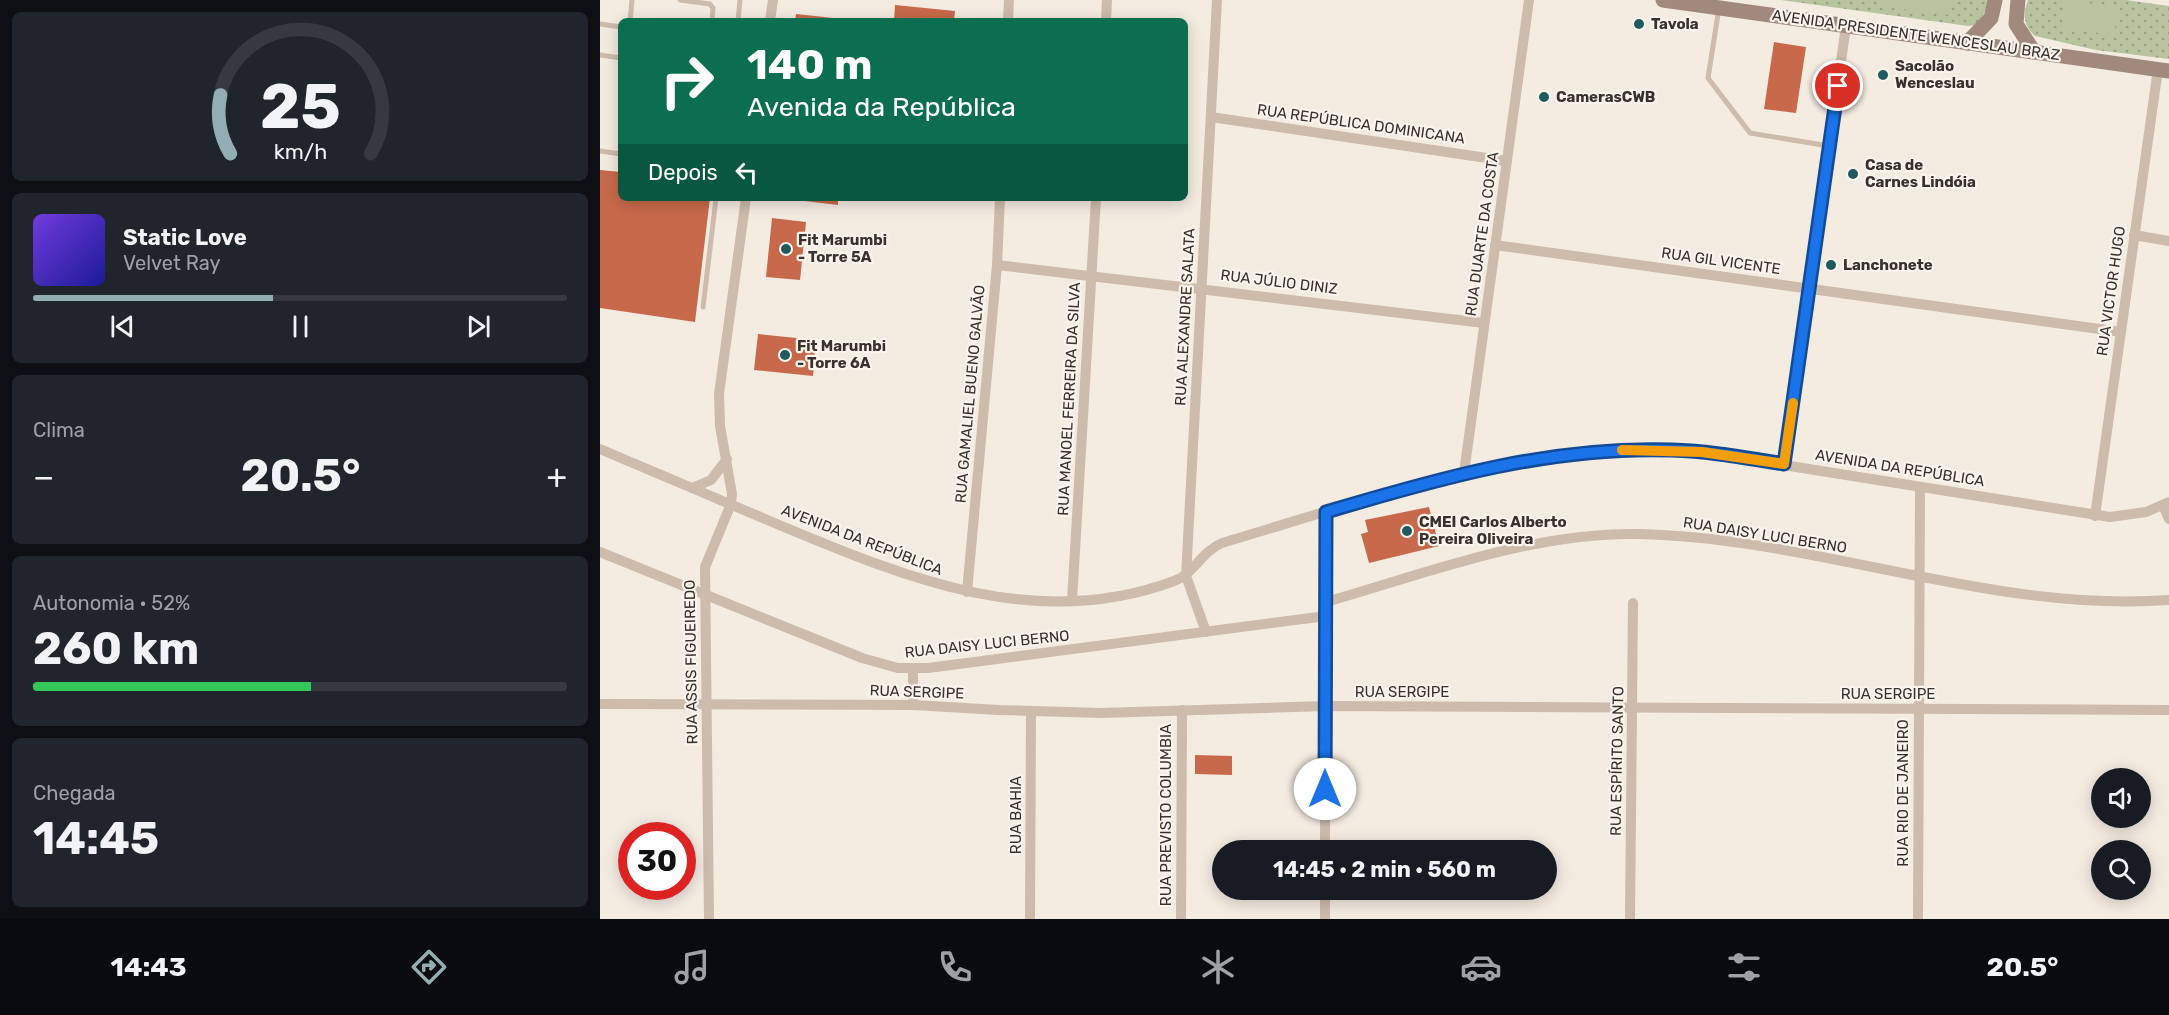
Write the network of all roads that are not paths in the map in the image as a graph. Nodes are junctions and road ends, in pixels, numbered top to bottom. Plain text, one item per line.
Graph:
1 (632, 0) edge
2 (680, 0) edge
3 (740, 0) edge
4 (772, 0) edge
5 (1009, 0) edge
6 (1107, 0) edge
7 (1217, 0) edge
8 (1530, 0) edge
9 (1663, 0) edge
10 (1736, 0) edge
11 (1995, 0) edge
12 (2018, 0) edge
13 (1684, 1) edge
14 (1719, 8) junction
15 (1749, 12) junction
16 (630, 18) edge
17 (712, 18) edge
18 (738, 18) edge
19 (770, 18) edge
20 (1008, 18) edge
21 (1106, 18) edge
22 (600, 24) edge
23 (1846, 26) junction
24 (618, 27) edge
25 (1967, 43) junction
26 (2034, 52) junction
27 (600, 55) edge
28 (618, 58) edge
29 (2165, 69) edge
30 (1211, 117) junction
31 (1829, 146) junction
32 (600, 151) edge
33 (618, 154) edge
34 (1507, 161) junction
35 (716, 201) edge
36 (746, 201) edge
37 (1000, 201) edge
38 (1096, 201) edge
39 (2134, 235) junction
40 (2169, 241) edge
41 (1495, 244) junction
42 (997, 265) junction
43 (1091, 275) junction
44 (1202, 287) junction
45 (1809, 288) junction
46 (703, 307) dead end
47 (1484, 323) junction
48 (2121, 332) junction
49 (600, 449) edge
50 (727, 459) junction
51 (1784, 464) junction
52 (1464, 473) junction
53 (1920, 487) junction
54 (692, 488) junction
55 (2166, 503) edge
56 (731, 504) junction
57 (1326, 512) junction
58 (2095, 516) junction
59 (2169, 519) edge
60 (600, 552) edge
61 (1186, 576) junction
62 (1920, 576) junction
63 (967, 592) junction
64 (706, 597) junction
65 (2169, 600) edge
66 (1072, 601) junction
67 (1326, 602) junction
68 (1633, 603) dead end
69 (1326, 616) junction
70 (1206, 632) junction
71 (913, 669) junction
72 (600, 704) edge
73 (707, 704) junction
74 (913, 705) junction
75 (1325, 706) junction
76 (1632, 708) junction
77 (1919, 709) junction
78 (1182, 710) junction
79 (2169, 710) edge
80 (1031, 711) junction
81 (1325, 840) edge
82 (1325, 900) edge
83 (709, 919) edge
84 (1030, 919) edge
85 (1181, 919) edge
86 (1324, 919) edge
87 (1630, 919) edge
88 (1918, 919) edge

1 - 16 lane
2 - 17 lane
3 - 18 lane
4 - 19 street
5 - 20 street
6 - 21 street
7 - 30 street, RUA ALEXANDRE SALATA
8 - 34 street, RUA DUARTE DA COSTA
9 - 13 main road, AVENIDA PRESIDENTE WENCESLAU BRAZ
10 - 15 main road
11 - 25 main road
12 - 26 main road
13 - 14 main road, AVENIDA PRESIDENTE WENCESLAU BRAZ
14 - 15 main road, AVENIDA PRESIDENTE WENCESLAU BRAZ
14 - 31 lane
15 - 23 main road, AVENIDA PRESIDENTE WENCESLAU BRAZ
22 - 24 lane
23 - 25 main road, AVENIDA PRESIDENTE WENCESLAU BRAZ
23 - 31 street
25 - 26 main road, AVENIDA PRESIDENTE WENCESLAU BRAZ
26 - 29 main road, AVENIDA PRESIDENTE WENCESLAU BRAZ
27 - 28 lane
29 - 39 street, RUA VICTOR HUGO
30 - 34 street, RUA REPÚBLICA DOMINICANA
30 - 44 street, RUA ALEXANDRE SALATA
31 - 45 street
32 - 33 lane
34 - 41 street, RUA DUARTE DA COSTA
35 - 46 lane
36 - 50 street, RUA ASSIS FIGUEIREDO
37 - 42 street, RUA GAMALIEL BUENO GALVÃO
38 - 43 street, RUA MANOEL FERREIRA DA SILVA
39 - 40 street
39 - 48 street, RUA VICTOR HUGO
41 - 45 street, RUA GIL VICENTE
41 - 47 street, RUA DUARTE DA COSTA
42 - 43 street, RUA JÚLIO DINIZ
42 - 63 street, RUA GAMALIEL BUENO GALVÃO
43 - 44 street, RUA JÚLIO DINIZ
43 - 66 street, RUA MANOEL FERREIRA DA SILVA
44 - 47 street, RUA JÚLIO DINIZ
44 - 61 street, RUA ALEXANDRE SALATA
45 - 48 street, RUA GIL VICENTE
45 - 51 street
47 - 52 street, RUA DUARTE DA COSTA
48 - 58 street, RUA VICTOR HUGO
49 - 54 street, AVENIDA DA REPÚBLICA
50 - 54 street
50 - 56 street, RUA ASSIS FIGUEIREDO
51 - 52 street, AVENIDA DA REPÚBLICA
51 - 53 street, AVENIDA DA REPÚBLICA
52 - 57 street, AVENIDA DA REPÚBLICA
53 - 58 street, AVENIDA DA REPÚBLICA
53 - 62 street, RUA RIO DE JANEIRO
54 - 56 street, AVENIDA DA REPÚBLICA
55 - 58 street, AVENIDA DA REPÚBLICA
55 - 59 street
56 - 63 street, AVENIDA DA REPÚBLICA
56 - 64 street, RUA ASSIS FIGUEIREDO
57 - 61 street, AVENIDA DA REPÚBLICA
57 - 67 street
60 - 64 street, RUA DAISY LUCI BERNO
61 - 66 street, AVENIDA DA REPÚBLICA
61 - 70 street, RUA ALEXANDRE SALATA
62 - 65 street, RUA DAISY LUCI BERNO
62 - 67 street, RUA DAISY LUCI BERNO
62 - 77 street, RUA RIO DE JANEIRO
63 - 66 street, AVENIDA DA REPÚBLICA
64 - 71 street, RUA DAISY LUCI BERNO
64 - 73 street, RUA ASSIS FIGUEIREDO
67 - 69 street
68 - 76 street, RUA ESPÍRITO SANTO
69 - 70 street, RUA DAISY LUCI BERNO
69 - 75 street
70 - 71 street, RUA DAISY LUCI BERNO
71 - 74 street
72 - 73 street, RUA SERGIPE
73 - 74 street, RUA SERGIPE
73 - 83 street, RUA ASSIS FIGUEIREDO
74 - 80 street, RUA SERGIPE
75 - 76 street, RUA SERGIPE
75 - 78 street, RUA SERGIPE
75 - 81 street
76 - 77 street, RUA SERGIPE
76 - 87 street, RUA ESPÍRITO SANTO
77 - 79 street, RUA SERGIPE
77 - 88 street, RUA RIO DE JANEIRO
78 - 80 street, RUA SERGIPE
78 - 85 street, RUA PREVISTO COLUMBIA
80 - 84 street, RUA BAHIA
82 - 86 street

